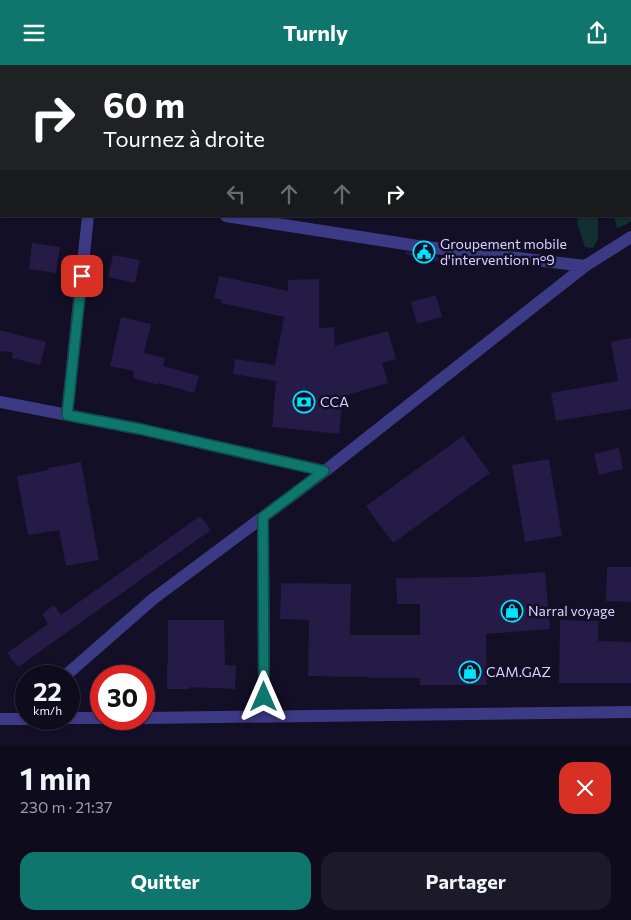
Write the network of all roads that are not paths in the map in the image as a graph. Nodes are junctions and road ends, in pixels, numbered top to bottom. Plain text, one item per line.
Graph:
1 (88, 217) edge
2 (232, 217) edge
3 (631, 237) edge
4 (585, 266) junction
5 (0, 402) edge
6 (67, 415) junction
7 (324, 471) junction
8 (263, 517) junction
9 (78, 665) edge
10 (631, 712) edge
11 (264, 716) junction
12 (155, 718) edge
13 (0, 719) edge
14 (15, 719) edge

1 - 6 street
2 - 4 street
3 - 4 street
4 - 7 street
5 - 6 street
6 - 7 street
7 - 8 street
8 - 9 street
8 - 11 street
10 - 11 street
11 - 12 street
13 - 14 street

